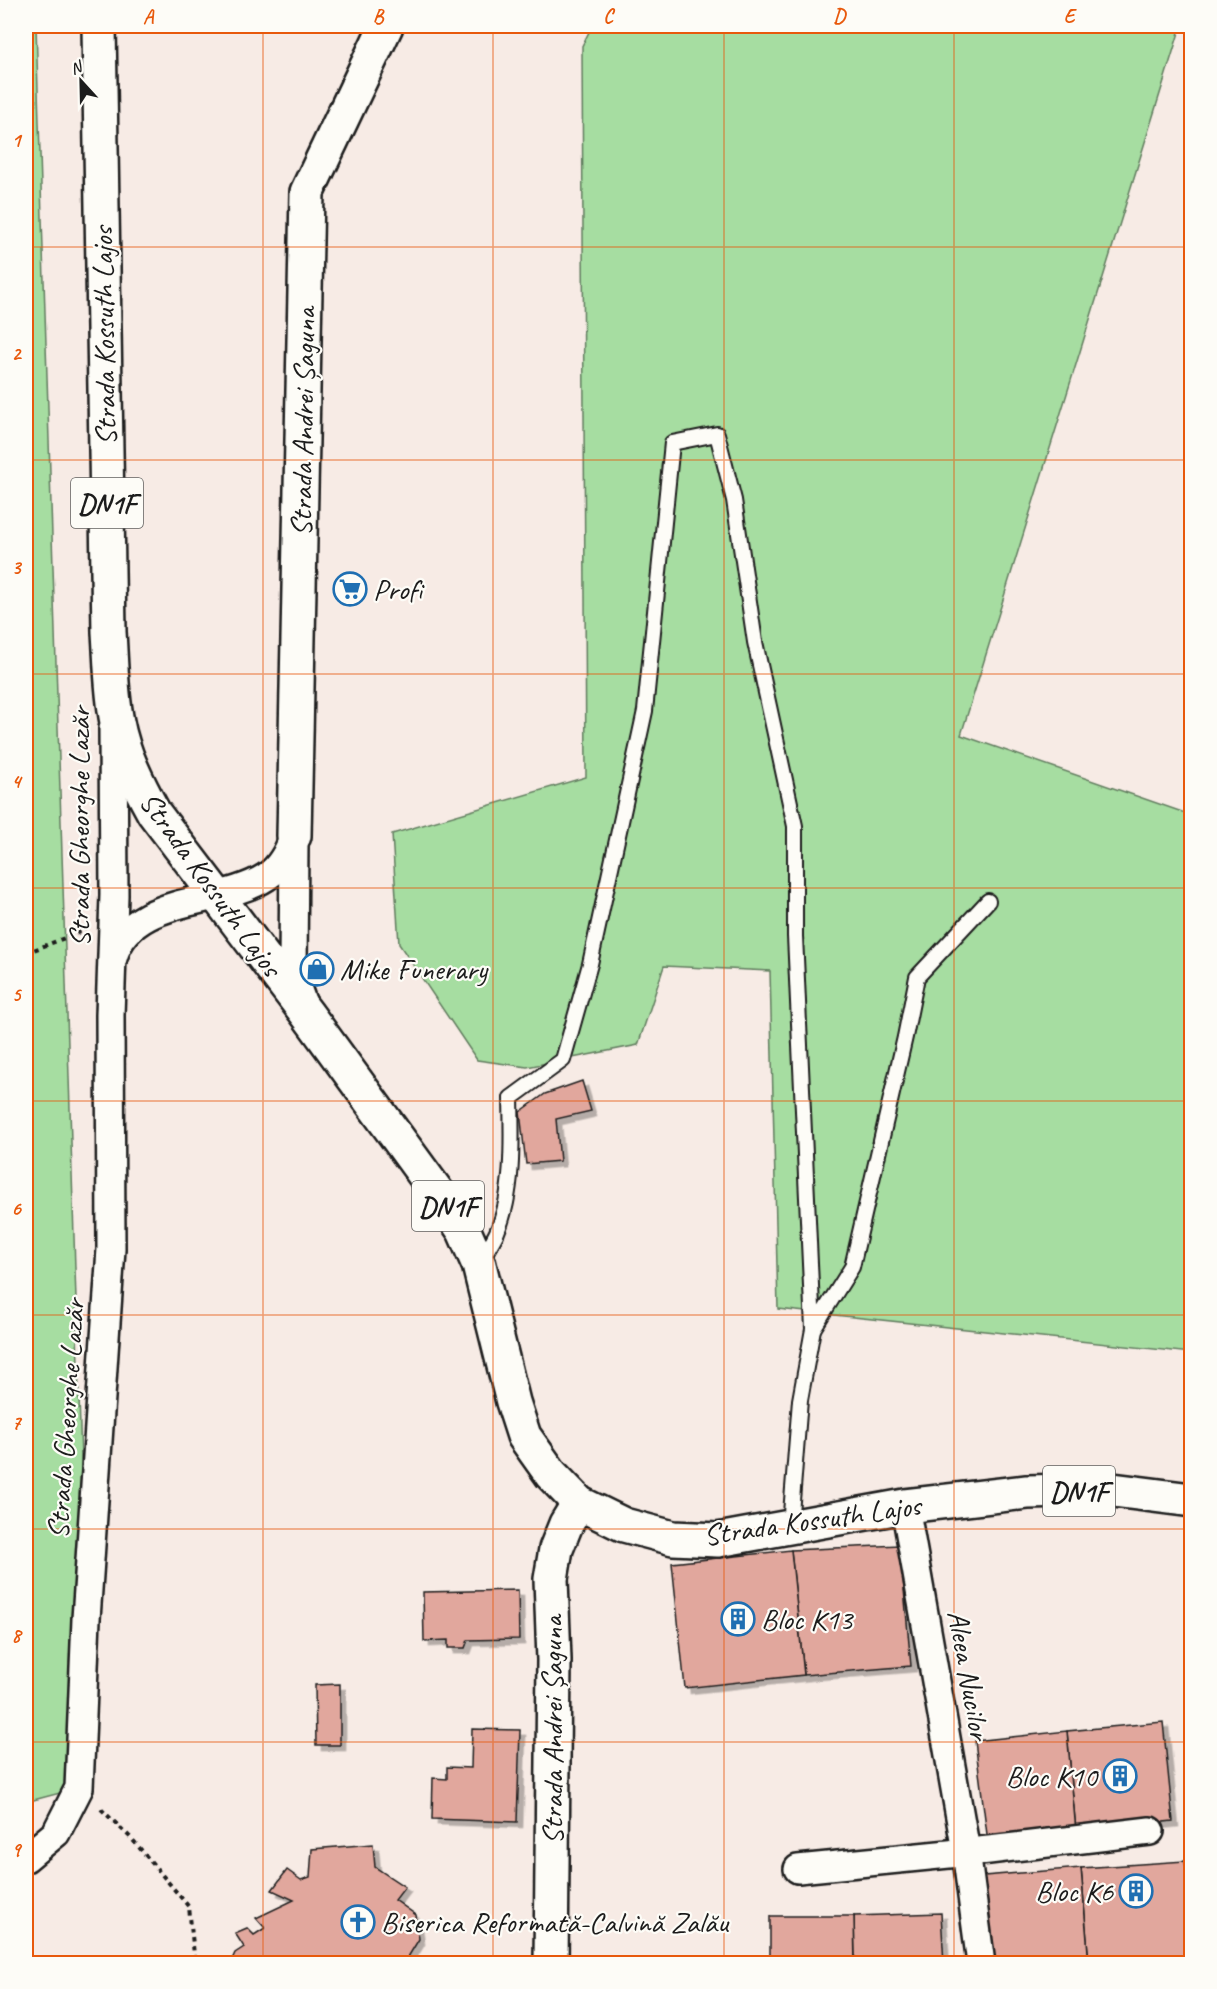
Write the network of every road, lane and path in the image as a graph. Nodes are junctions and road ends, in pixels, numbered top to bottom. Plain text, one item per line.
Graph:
1 (99, 26) edge
2 (386, 26) edge
3 (113, 689) junction
4 (294, 836) junction
5 (216, 895) junction
6 (988, 901) dead end
7 (86, 929) dead end
8 (26, 953) edge
9 (111, 965) junction
10 (308, 1014) junction
11 (479, 1265) junction
12 (813, 1329) junction
13 (1191, 1500) edge
14 (579, 1503) junction
15 (905, 1506) junction
16 (790, 1526) junction
17 (79, 1788) junction
18 (1150, 1831) dead end
19 (966, 1851) junction
20 (26, 1858) edge
21 (798, 1869) dead end
22 (195, 1964) edge
23 (551, 1964) edge
24 (981, 1964) edge

1 - 3 main road, Strada Kossuth Lajos / DN1F
2 - 4 main road, Strada Andrei Șaguna
3 - 5 main road, Strada Kossuth Lajos / DN1F
3 - 9 street, Strada Gheorghe Lazăr
4 - 5 street, Strada Andrei Șaguna
4 - 10 street, Strada Andrei Șaguna
5 - 9 street, Strada Gheorghe Lazăr
5 - 10 main road, Strada Kossuth Lajos / DN1F
6 - 12 lane
7 - 8 path
9 - 17 street, Strada Gheorghe Lazăr
10 - 11 main road, Strada Kossuth Lajos / DN1F
11 - 12 lane
11 - 14 main road, Strada Kossuth Lajos / DN1F
12 - 16 lane
13 - 15 main road, Strada Kossuth Lajos / DN1F
14 - 16 main road, Strada Kossuth Lajos / DN1F
14 - 23 main road, Strada Andrei Șaguna
15 - 16 main road, Strada Kossuth Lajos / DN1F
15 - 19 street, Aleea Nucilor
17 - 20 street, Strada Gheorghe Lazăr
17 - 22 path
18 - 19 street
19 - 21 street
19 - 24 street, Aleea Nucilor

